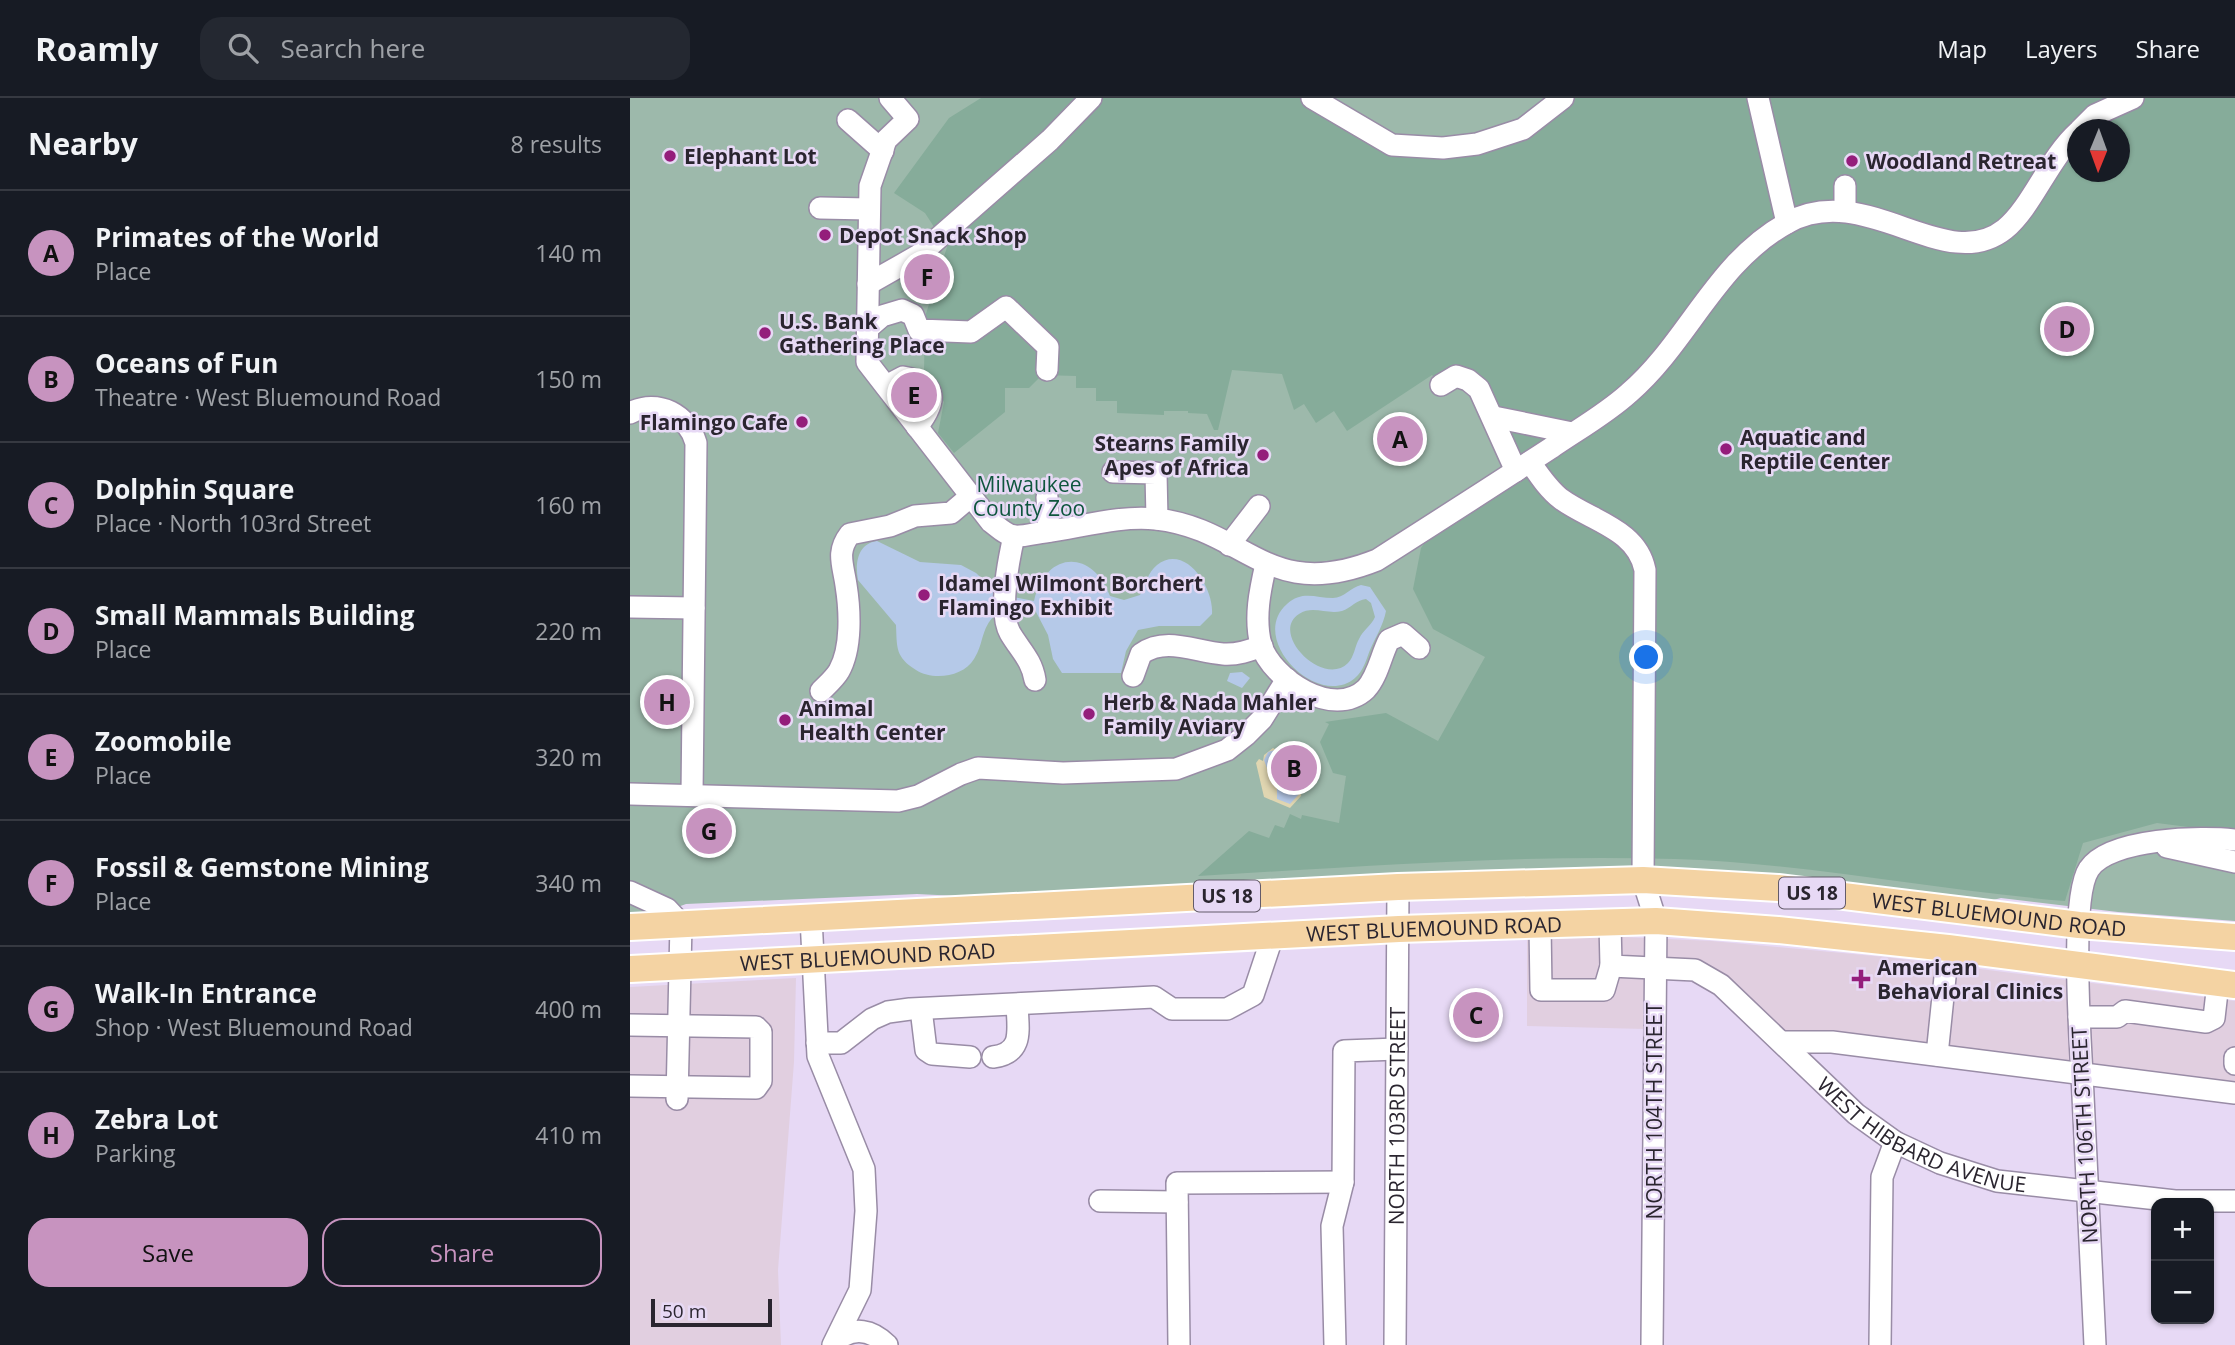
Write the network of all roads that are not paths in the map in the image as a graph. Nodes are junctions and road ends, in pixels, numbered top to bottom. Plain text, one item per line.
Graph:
1 (890, 98) edge
2 (1091, 98) edge
3 (1312, 98) edge
4 (1563, 98) edge
5 (1758, 98) edge
6 (2133, 98) edge
7 (2091, 119) edge
8 (848, 120) dead end
9 (2067, 146) edge
10 (883, 151) junction
11 (1845, 186) dead end
12 (820, 208) dead end
13 (869, 209) junction
14 (1845, 210) junction
15 (1787, 223) junction
16 (868, 284) junction
17 (867, 329) junction
18 (1047, 370) dead end
19 (886, 386) junction
20 (1441, 386) dead end
21 (630, 413) edge
22 (1494, 416) junction
23 (917, 427) junction
24 (1572, 433) junction
25 (1523, 466) junction
26 (1113, 472) dead end
27 (971, 496) junction
28 (1046, 497) dead end
29 (1259, 506) dead end
30 (1157, 519) junction
31 (1048, 531) junction
32 (1014, 536) junction
33 (1229, 545) junction
34 (1266, 564) junction
35 (630, 607) edge
36 (694, 608) junction
37 (1262, 646) junction
38 (1419, 648) dead end
39 (1133, 676) dead end
40 (1287, 679) junction
41 (1035, 680) dead end
42 (821, 691) dead end
43 (630, 794) edge
44 (692, 795) junction
45 (2229, 842) edge
46 (2159, 844) junction
47 (2235, 862) edge
48 (1643, 880) junction
49 (1398, 887) junction
50 (630, 892) edge
51 (811, 918) junction
52 (1656, 921) junction
53 (1610, 923) junction
54 (681, 924) junction
55 (1540, 925) junction
56 (2079, 925) junction
57 (630, 927) edge
58 (1399, 929) junction
59 (1273, 935) junction
60 (2235, 937) edge
61 (1948, 948) junction
62 (812, 959) junction
63 (1611, 966) junction
64 (2078, 966) junction
65 (679, 967) junction
66 (1655, 968) junction
67 (630, 969) edge
68 (2227, 984) edge
69 (1017, 1005) junction
70 (921, 1009) junction
71 (2079, 1017) junction
72 (630, 1025) edge
73 (677, 1026) junction
74 (1782, 1042) junction
75 (817, 1043) junction
76 (1397, 1049) junction
77 (1937, 1055) junction
78 (970, 1057) dead end
79 (993, 1057) dead end
80 (2235, 1058) edge
81 (2235, 1064) edge
82 (2082, 1073) junction
83 (630, 1086) edge
84 (2235, 1093) edge
85 (677, 1094) junction
86 (1895, 1142) junction
87 (1343, 1182) junction
88 (2086, 1191) junction
89 (1100, 1201) dead end
90 (2235, 1201) edge
91 (1177, 1202) junction
92 (835, 1342) edge
93 (887, 1345) edge
94 (1179, 1345) edge
95 (1335, 1345) edge
96 (1395, 1345) edge
97 (1652, 1345) edge
98 (1880, 1345) edge
99 (2095, 1345) edge

1 - 10 street
2 - 16 street
3 - 4 street
5 - 15 street
6 - 7 street
8 - 10 street
9 - 14 street
10 - 13 street
11 - 14 street
12 - 13 street
13 - 16 street
14 - 15 street
15 - 24 street
16 - 17 street
17 - 18 street
17 - 19 street
19 - 23 street
19 - 23 street
20 - 22 street
21 - 36 street
22 - 24 street
22 - 25 street
23 - 27 street
24 - 25 street
25 - 34 street
25 - 48 street, NORTH 104TH STREET
26 - 30 street
27 - 32 street
27 - 42 street
28 - 31 street
29 - 33 street
30 - 31 street
30 - 33 street
31 - 32 street
32 - 41 street
33 - 34 street
34 - 37 street
35 - 36 street
36 - 44 street
37 - 39 street
37 - 40 street
38 - 40 street
40 - 44 street
43 - 44 street
45 - 46 street, NORTH 106TH STREET
46 - 47 street
46 - 56 street, NORTH 106TH STREET
48 - 49 main road, WEST BLUEMOUND ROAD / US 18
48 - 52 street, NORTH 104TH STREET
48 - 56 main road, WEST BLUEMOUND ROAD / US 18
49 - 51 main road, WEST BLUEMOUND ROAD / US 18
49 - 58 street, NORTH 103RD STREET
50 - 54 street
51 - 54 main road, WEST BLUEMOUND ROAD / US 18
51 - 62 street
52 - 53 main road, WEST BLUEMOUND ROAD / US 18
52 - 61 main road, WEST BLUEMOUND ROAD / US 18
52 - 66 street, NORTH 104TH STREET
53 - 55 main road, WEST BLUEMOUND ROAD / US 18
53 - 63 street
54 - 57 main road, WEST BLUEMOUND ROAD / US 18
54 - 65 street
55 - 58 main road, WEST BLUEMOUND ROAD / US 18
55 - 63 street
56 - 60 main road, WEST BLUEMOUND ROAD / US 18
56 - 64 street, NORTH 106TH STREET
58 - 59 main road, WEST BLUEMOUND ROAD / US 18
58 - 76 street, NORTH 103RD STREET
59 - 62 main road, WEST BLUEMOUND ROAD / US 18
59 - 69 street
61 - 64 main road, WEST BLUEMOUND ROAD / US 18
61 - 77 street
62 - 65 main road, WEST BLUEMOUND ROAD / US 18
62 - 75 street
63 - 66 street, WEST HIBBARD AVENUE
64 - 68 main road, WEST BLUEMOUND ROAD / US 18
64 - 71 street, NORTH 106TH STREET
65 - 67 main road, WEST BLUEMOUND ROAD / US 18
65 - 73 street
66 - 74 street, WEST HIBBARD AVENUE
66 - 97 street, NORTH 104TH STREET
68 - 71 street
69 - 70 street
69 - 79 street
70 - 75 street
70 - 78 street
71 - 82 street, NORTH 106TH STREET
72 - 73 street
73 - 85 street
73 - 85 street
74 - 77 street
74 - 86 street, WEST HIBBARD AVENUE
75 - 92 street
76 - 87 street
76 - 96 street, NORTH 103RD STREET
77 - 82 street
80 - 81 street
82 - 84 street
82 - 88 street, NORTH 106TH STREET
83 - 85 street
86 - 88 street, WEST HIBBARD AVENUE
86 - 98 street
87 - 91 street
87 - 95 street
88 - 90 street, WEST HIBBARD AVENUE
88 - 99 street, NORTH 106TH STREET
89 - 91 street
91 - 94 street
92 - 93 street

